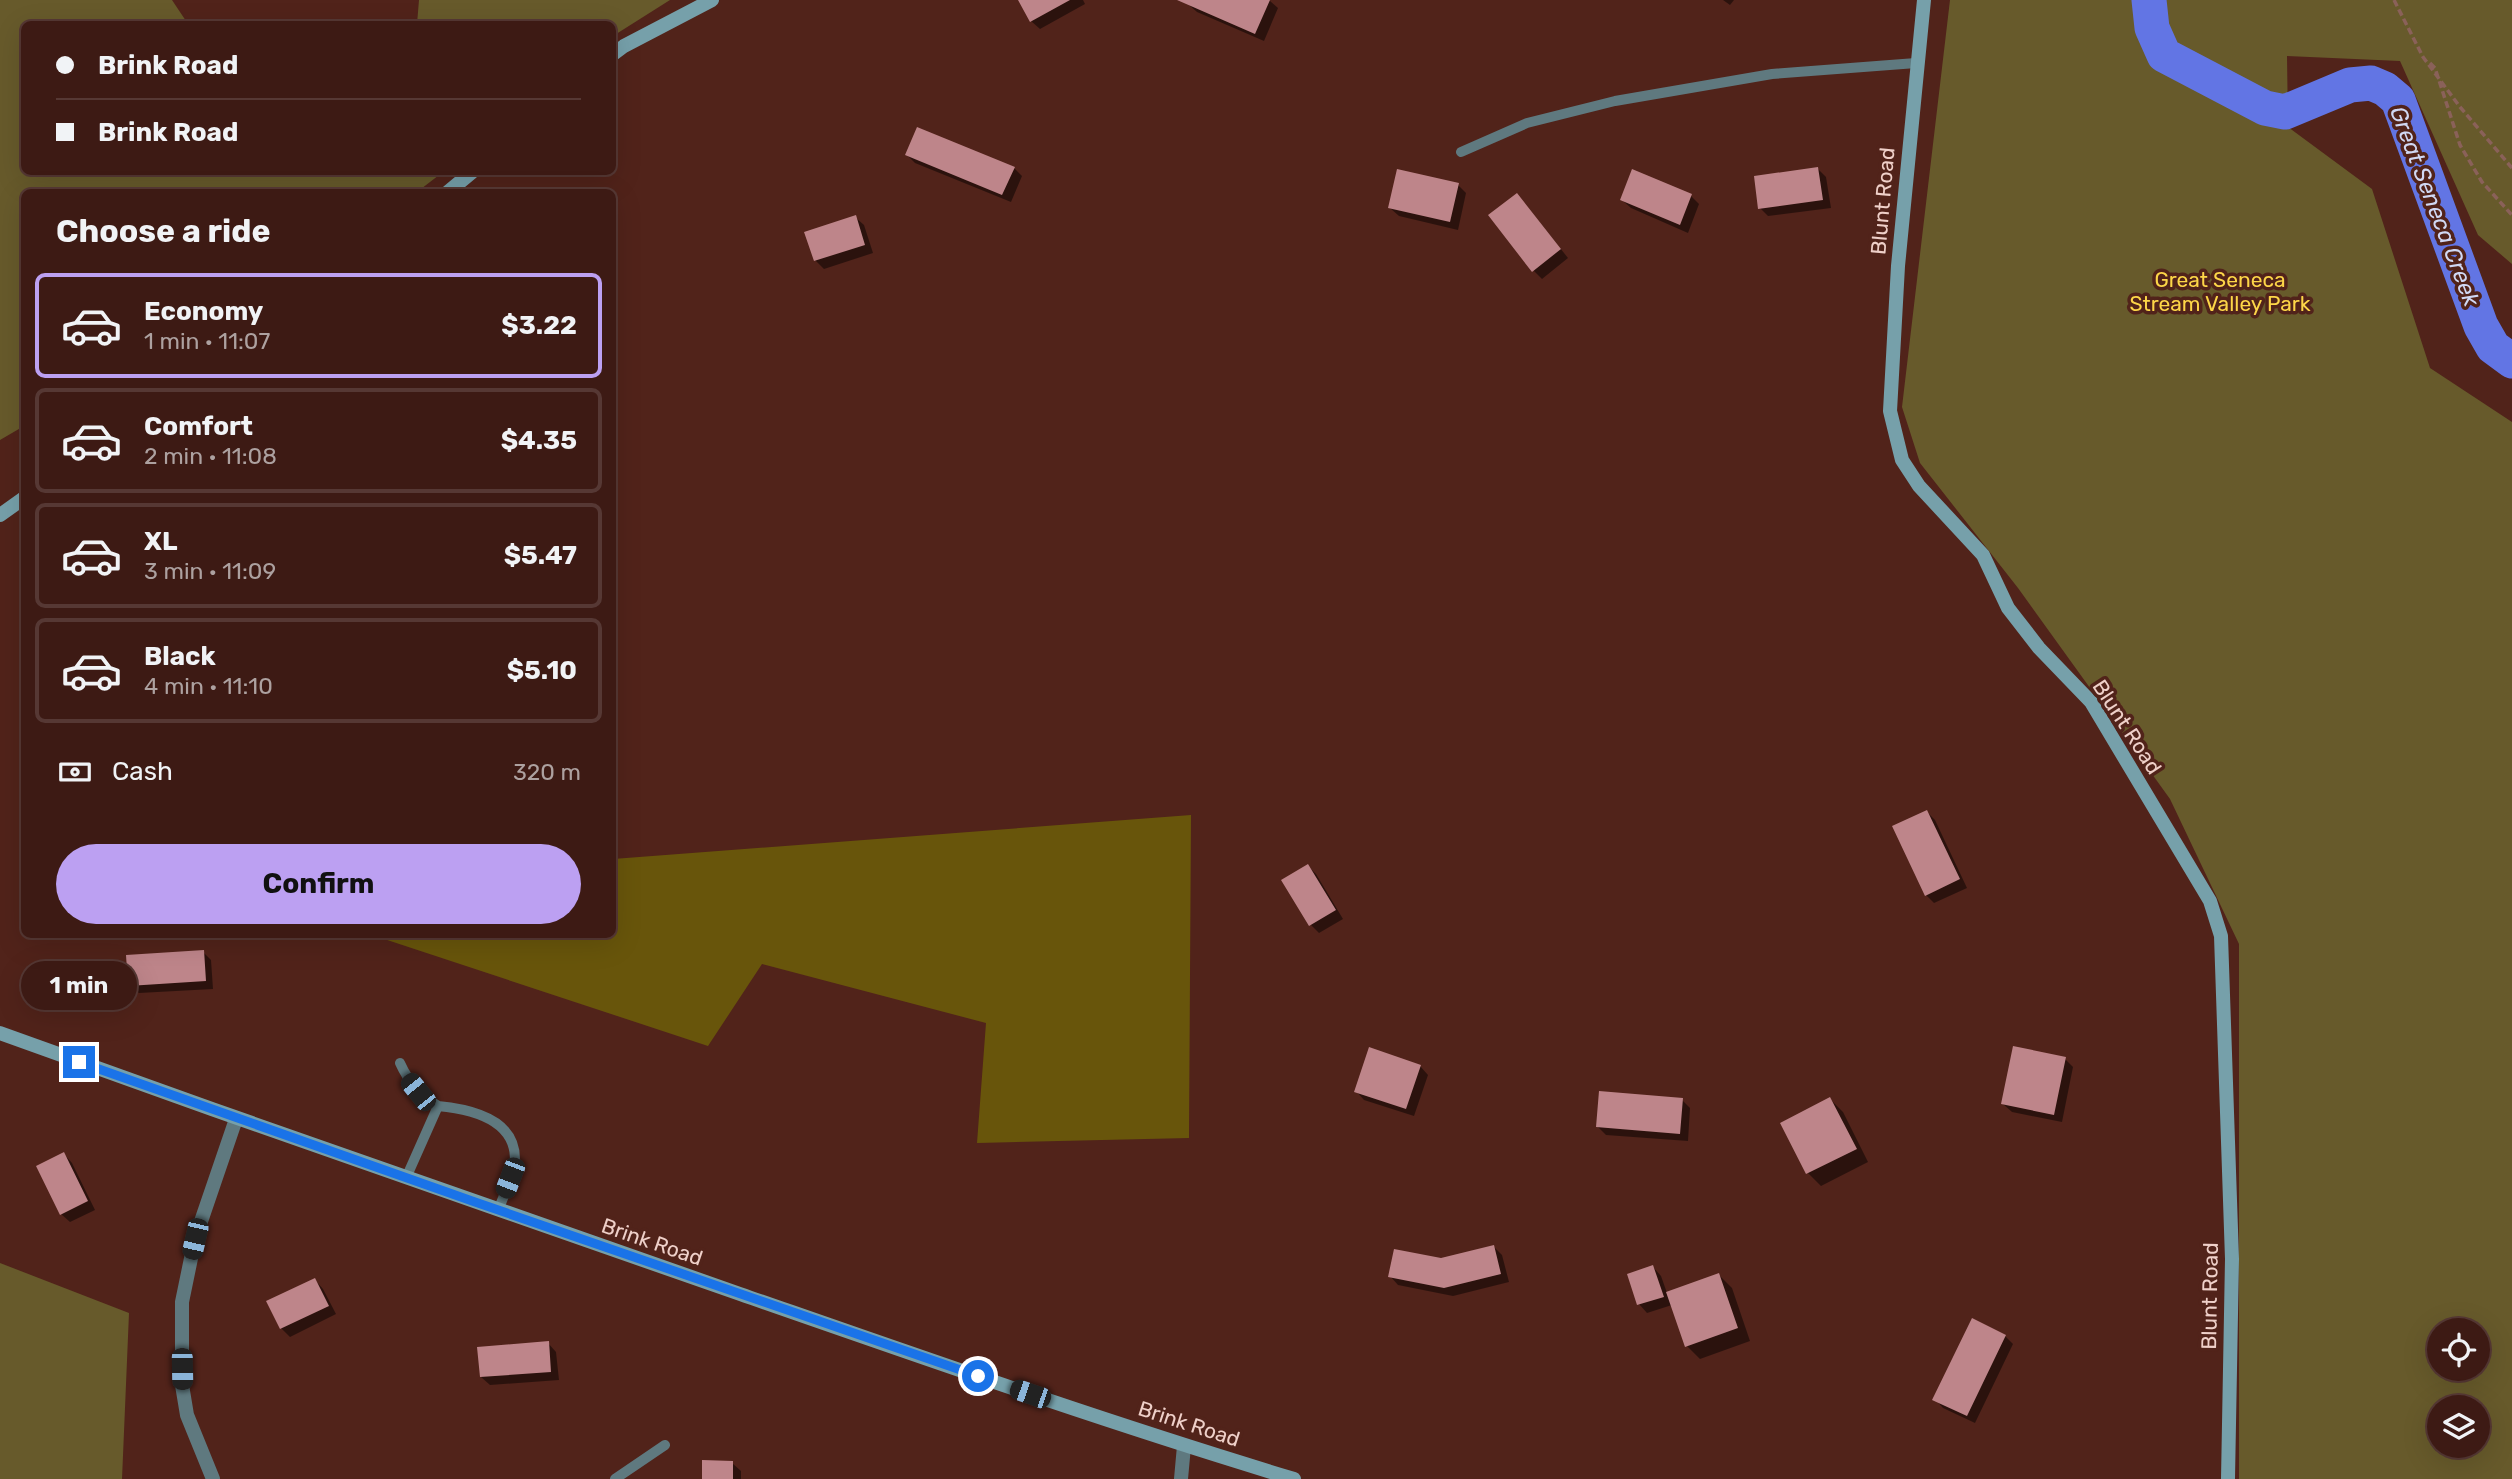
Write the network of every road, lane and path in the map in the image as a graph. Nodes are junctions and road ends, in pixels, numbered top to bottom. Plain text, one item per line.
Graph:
1 (712, 0) edge
2 (1924, 0) edge
3 (2394, 0) edge
4 (616, 52) edge
5 (2423, 57) junction
6 (1916, 63) junction
7 (1461, 152) dead end
8 (2512, 167) edge
9 (468, 175) edge
10 (452, 189) edge
11 (2512, 215) edge
12 (21, 500) edge
13 (0, 515) edge
14 (0, 1033) edge
15 (400, 1063) dead end
16 (438, 1106) junction
17 (236, 1119) junction
18 (406, 1178) junction
19 (498, 1210) junction
20 (665, 1446) dead end
21 (1184, 1446) junction
22 (213, 1479) edge
23 (615, 1479) edge
24 (1181, 1479) edge
25 (1294, 1479) edge
26 (2228, 1479) edge

1 - 4 street
2 - 6 street, Blunt Road
3 - 5 path
5 - 8 path
5 - 11 path
6 - 7 lane
6 - 26 street, Blunt Road
9 - 10 street
12 - 13 street
14 - 17 street, Brink Road
15 - 16 lane
16 - 18 lane
16 - 19 lane
17 - 18 street, Brink Road
17 - 22 street
18 - 19 street, Brink Road
19 - 21 street, Brink Road
20 - 23 lane
21 - 24 street
21 - 25 street, Brink Road

